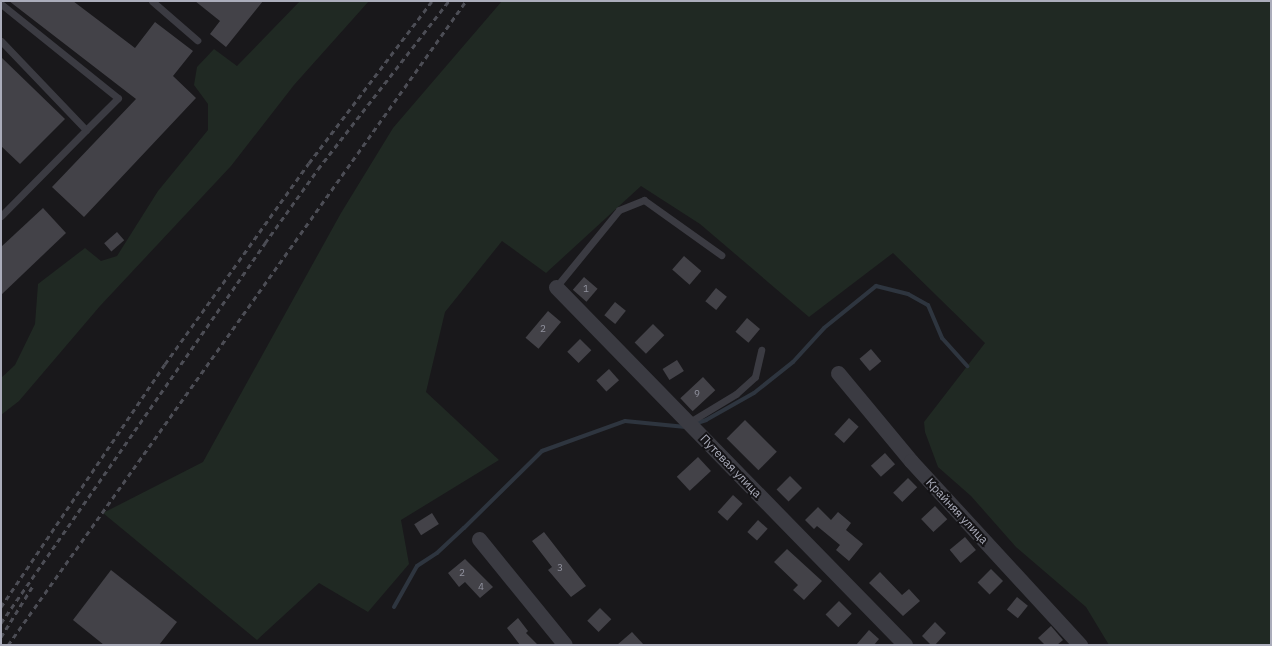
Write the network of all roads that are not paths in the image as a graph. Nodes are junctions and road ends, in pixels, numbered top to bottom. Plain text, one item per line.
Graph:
1 (152, 1) edge
2 (1, 4) edge
3 (197, 40) dead end
4 (1, 41) edge
5 (86, 130) junction
6 (1, 216) edge
7 (721, 255) dead end
8 (556, 287) joint
9 (761, 350) dead end
10 (838, 373) dead end
11 (692, 426) junction
12 (479, 539) dead end
13 (565, 645) edge
14 (905, 645) edge
15 (1080, 645) edge

1 - 3 lane
2 - 5 lane
4 - 5 lane
5 - 6 lane
7 - 8 lane
8 - 11 street, Путевая улица
9 - 11 lane
10 - 15 street, Крайняя улица
11 - 14 street, Путевая улица
12 - 13 street

